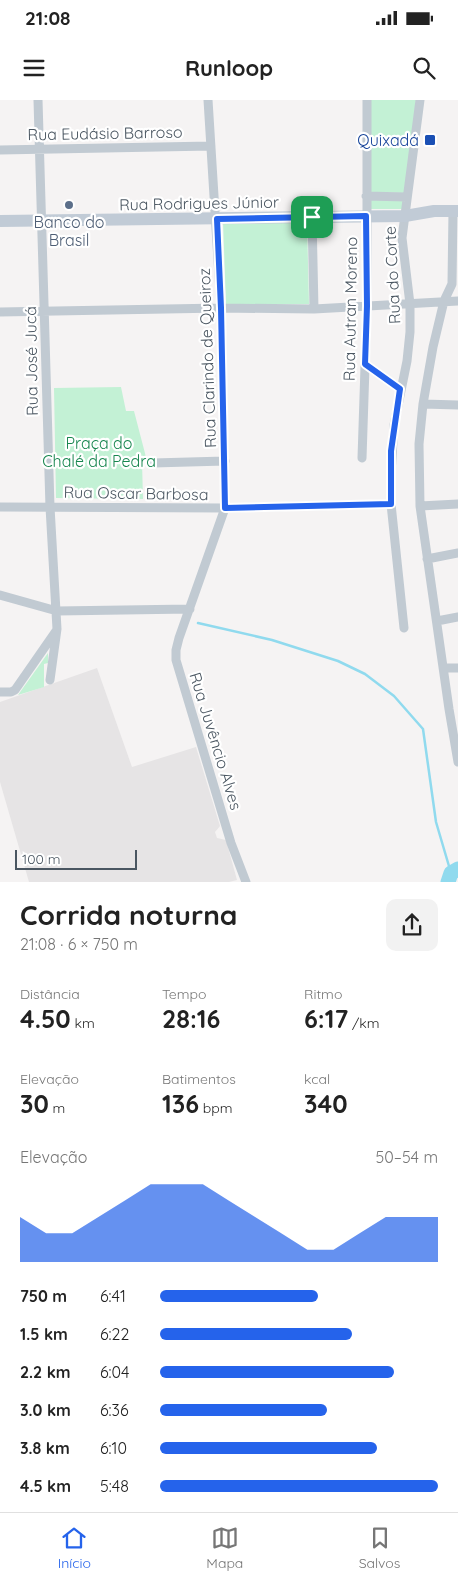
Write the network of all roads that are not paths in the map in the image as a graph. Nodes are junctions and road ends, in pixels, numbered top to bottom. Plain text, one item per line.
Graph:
1 (38, 100) edge
2 (208, 100) edge
3 (367, 100) edge
4 (420, 100) edge
5 (211, 146) junction
6 (0, 150) edge
7 (39, 150) junction
8 (366, 196) junction
9 (407, 197) junction
10 (455, 211) edge
11 (366, 216) junction
12 (405, 216) junction
13 (312, 217) junction
14 (217, 219) junction
15 (42, 220) junction
16 (0, 221) edge
17 (444, 301) junction
18 (458, 301) edge
19 (410, 304) junction
20 (367, 306) junction
21 (221, 308) junction
22 (314, 309) junction
23 (45, 310) junction
24 (0, 312) edge
25 (365, 364) junction
26 (400, 389) junction
27 (422, 404) junction
28 (458, 405) edge
29 (362, 458) dead end
30 (225, 462) junction
31 (153, 463) dead end
32 (391, 504) junction
33 (458, 504) edge
34 (420, 506) junction
35 (0, 507) edge
36 (50, 507) junction
37 (225, 508) junction
38 (458, 553) edge
39 (427, 559) junction
40 (0, 595) edge
41 (190, 609) junction
42 (57, 611) junction
43 (458, 617) edge
44 (437, 621) junction
45 (404, 628) dead end
46 (57, 629) junction
47 (444, 668) junction
48 (458, 668) edge
49 (50, 680) dead end
50 (0, 692) edge
51 (458, 762) edge
52 (246, 882) edge

1 - 7 street, Rua José Jucá
2 - 5 street, Rua Clarindo de Queiroz
3 - 8 street, Rua Autran Moreno
4 - 9 street, Rua do Corte
5 - 7 street, Rua Eudásio Barroso
5 - 14 street, Rua Clarindo de Queiroz
6 - 7 street, Rua Eudásio Barroso
7 - 15 street, Rua José Jucá
8 - 9 street
8 - 11 street, Rua Autran Moreno
9 - 12 street, Rua do Corte
10 - 12 main road, Rua Rodrigues Júnior
10 - 17 street
11 - 12 main road, Rua Rodrigues Júnior
11 - 13 main road, Rua Rodrigues Júnior
11 - 20 street, Rua Autran Moreno
12 - 19 street, Rua do Corte
13 - 14 main road, Rua Rodrigues Júnior
13 - 22 street
14 - 15 main road, Rua Rodrigues Júnior
14 - 21 street, Rua Clarindo de Queiroz
15 - 16 main road, Rua Rodrigues Júnior
15 - 23 street, Rua José Jucá
17 - 18 street
17 - 19 street
17 - 27 street
19 - 20 street
19 - 26 street, Rua do Corte
20 - 22 street
20 - 25 street, Rua Autran Moreno
21 - 22 street
21 - 23 street
21 - 30 street, Rua Clarindo de Queiroz
23 - 24 street
23 - 36 street, Rua José Jucá
25 - 26 street
25 - 29 street, Rua Autran Moreno
26 - 32 street, Rua do Corte
27 - 28 street
27 - 34 street
30 - 31 street
30 - 37 street, Rua Clarindo de Queiroz
32 - 37 street, Rua Oscar Barbosa
32 - 45 street, Rua do Corte
33 - 34 street
34 - 39 street
35 - 36 street, Rua Oscar Barbosa
36 - 37 street, Rua Oscar Barbosa
36 - 42 street, Rua José Jucá
37 - 41 street, Rua Clarindo de Queiroz
38 - 39 street
39 - 44 street
40 - 42 street
41 - 42 street
41 - 52 street, Rua Juvêncio Alves
42 - 46 street, Rua José Jucá
43 - 44 street
44 - 47 street
46 - 49 street, Rua José Jucá
46 - 50 street
47 - 48 street
47 - 51 street

